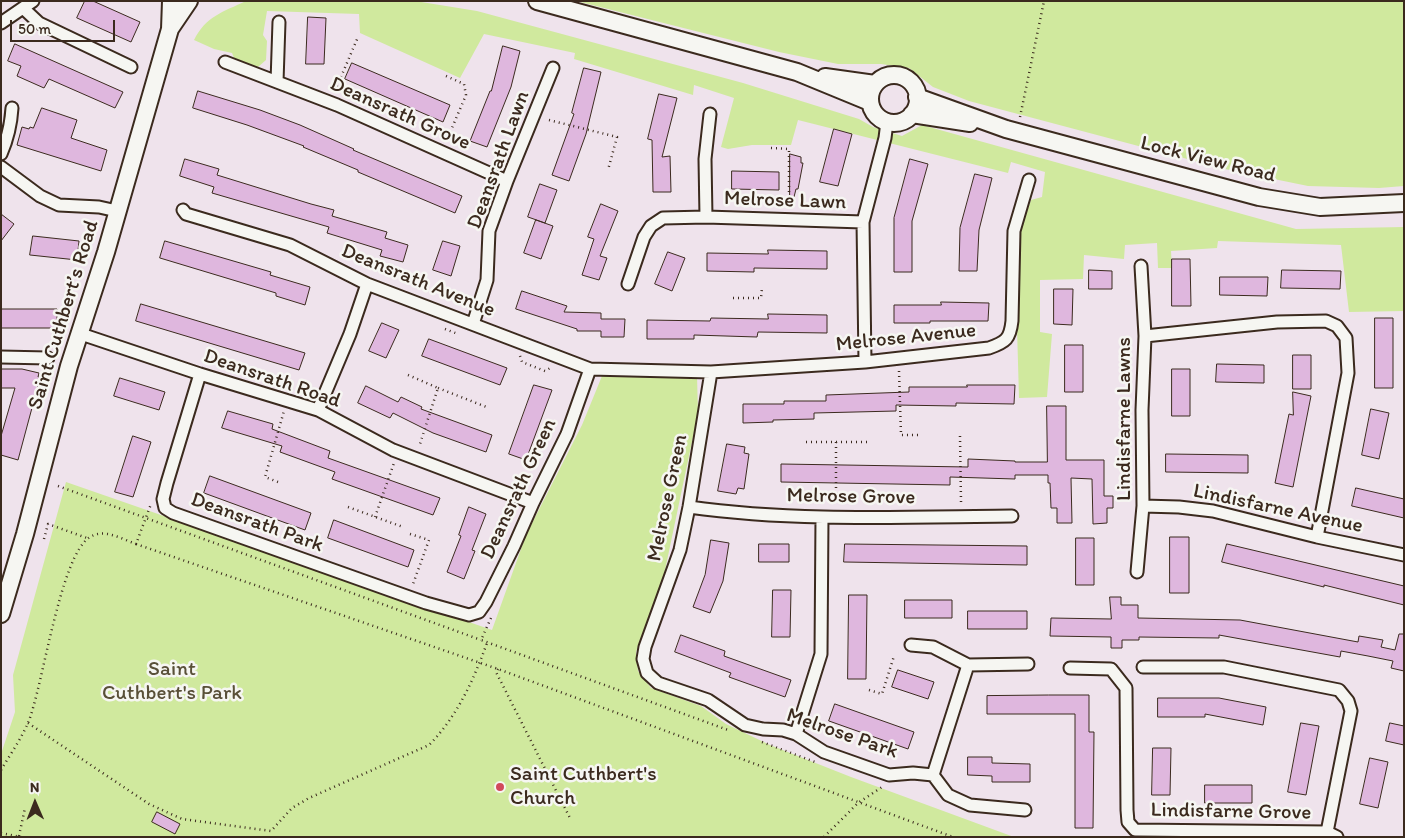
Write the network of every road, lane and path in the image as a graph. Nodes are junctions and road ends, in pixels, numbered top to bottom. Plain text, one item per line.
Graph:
1 (33, 1) edge
2 (171, 1) edge
3 (189, 1) edge
4 (537, 1) edge
5 (1044, 1) edge
6 (23, 8) junction
7 (2, 22) edge
8 (279, 22) dead end
9 (170, 29) junction
10 (358, 37) dead end
11 (224, 62) dead end
12 (130, 67) dead end
13 (553, 68) dead end
14 (797, 72) junction
15 (446, 76) dead end
16 (277, 82) junction
17 (875, 84) junction
18 (334, 95) dead end
19 (917, 96) junction
20 (870, 102) junction
21 (12, 108) dead end
22 (710, 114) dead end
23 (912, 114) junction
24 (549, 120) dead end
25 (887, 122) junction
26 (1012, 131) junction
27 (445, 143) dead end
28 (771, 148) dead end
29 (1, 154) edge
30 (1, 167) edge
31 (608, 170) dead end
32 (1029, 180) dead end
33 (507, 181) junction
34 (1404, 203) edge
35 (789, 208) dead end
36 (183, 210) dead end
37 (117, 212) junction
38 (706, 217) junction
39 (863, 222) junction
40 (1142, 266) dead end
41 (367, 284) junction
42 (628, 284) dead end
43 (762, 288) dead end
44 (733, 298) dead end
45 (473, 324) junction
46 (78, 333) junction
47 (1145, 336) junction
48 (1, 357) edge
49 (48, 358) dead end
50 (899, 360) junction
51 (865, 362) junction
52 (590, 369) junction
53 (644, 369) joint
54 (711, 372) junction
55 (200, 374) junction
56 (408, 374) dead end
57 (438, 388) junction
58 (489, 408) dead end
59 (284, 410) dead end
60 (318, 410) junction
61 (921, 435) dead end
62 (960, 436) dead end
63 (806, 442) dead end
64 (836, 442) junction
65 (870, 442) dead end
66 (419, 447) dead end
67 (394, 463) dead end
68 (278, 482) dead end
69 (58, 486) dead end
70 (153, 500) dead end
71 (836, 501) dead end
72 (961, 502) dead end
73 (533, 503) junction
74 (1143, 506) junction
75 (348, 507) dead end
76 (689, 507) junction
77 (1012, 516) dead end
78 (375, 517) junction
79 (822, 517) junction
80 (147, 519) junction
81 (403, 527) dead end
82 (410, 534) dead end
83 (1317, 537) junction
84 (88, 538) junction
85 (44, 539) dead end
86 (136, 544) junction
87 (1404, 555) edge
88 (1137, 572) dead end
89 (413, 584) dead end
90 (1, 614) edge
91 (493, 614) dead end
92 (469, 615) joint
93 (482, 640) junction
94 (487, 643) junction
95 (911, 645) dead end
96 (894, 656) dead end
97 (644, 659) joint
98 (480, 663) junction
99 (1028, 664) dead end
100 (968, 665) junction
101 (1143, 667) dead end
102 (1070, 668) dead end
103 (498, 669) junction
104 (870, 690) dead end
105 (1, 696) edge
106 (6, 696) dead end
107 (28, 723) junction
108 (734, 732) dead end
109 (796, 734) junction
110 (762, 742) dead end
111 (818, 763) dead end
112 (1, 770) edge
113 (933, 775) junction
114 (873, 784) dead end
115 (858, 802) junction
116 (25, 808) dead end
117 (1025, 810) dead end
118 (570, 818) dead end
119 (271, 831) junction
120 (1, 833) edge
121 (1332, 834) edge
122 (20, 837) edge
123 (273, 837) edge
124 (824, 837) edge
125 (953, 837) edge

1 - 6 street
2 - 9 street, Saint Cuthbert’s Road
3 - 9 street, Saint Cuthbert’s Road
4 - 14 street
5 - 26 path
6 - 7 street
6 - 12 street
8 - 16 street
9 - 37 street, Saint Cuthbert’s Road
10 - 18 path
11 - 16 street, Deansrath Grove
13 - 33 street, Deansrath Lawn
14 - 17 street
14 - 20 street
15 - 27 path
16 - 33 street, Deansrath Grove
17 - 19 street
17 - 20 street
19 - 23 street
19 - 26 street, Lock View Road
20 - 25 street
21 - 29 street
22 - 38 street, Melrose Lawn
23 - 25 street, Lock View Road
23 - 26 street, Lock View Road
24 - 31 path
25 - 39 street
26 - 34 street, Lock View Road
28 - 35 path
30 - 37 street
32 - 50 street, Melrose Avenue
33 - 45 street, Deansrath Lawn
36 - 41 street, Deansrath Avenue
37 - 46 street, Saint Cuthbert’s Road
38 - 39 street, Melrose Lawn
38 - 42 street, Melrose Lawn
39 - 51 street
40 - 47 street, Lindisfarne Lawns
41 - 45 street, Deansrath Avenue
41 - 60 street
43 - 44 path
45 - 52 street, Deansrath Avenue
46 - 55 street, Deansrath Road
46 - 90 street, Saint Cuthbert’s Road
47 - 74 street, Lindisfarne Lawns
47 - 83 street
48 - 49 street
50 - 51 street, Melrose Avenue
50 - 61 path
51 - 54 street, Melrose Avenue
52 - 53 street, Deansrath Avenue
52 - 73 street, Deansrath Green
53 - 54 street, Melrose Avenue
54 - 76 street, Melrose Green
55 - 60 street, Deansrath Road
55 - 92 street, Deansrath Park
56 - 57 path
57 - 58 path
57 - 66 path
59 - 68 path
60 - 73 street, Deansrath Road
62 - 72 path
63 - 64 path
64 - 65 path
64 - 71 path
67 - 78 path
69 - 80 path
70 - 80 path
73 - 92 street, Deansrath Green
74 - 83 street, Lindisfarne Avenue
74 - 88 street, Lindisfarne Lawns
75 - 78 path
76 - 79 street, Melrose Grove
76 - 97 street, Melrose Green
77 - 79 street, Melrose Grove
78 - 81 path
79 - 109 street
80 - 86 path
80 - 93 path
82 - 89 path
83 - 87 street, Lindisfarne Avenue
84 - 85 path
84 - 86 path
84 - 107 path
86 - 98 path
91 - 93 path
93 - 94 path
94 - 98 path
94 - 108 path
95 - 100 street
96 - 104 path
97 - 109 street, Melrose Park
98 - 103 path
98 - 119 path
99 - 100 street
100 - 113 street
101 - 121 street, Lindisfarne Grove
102 - 121 street, Lindisfarne Grove
103 - 115 path
103 - 118 path
105 - 106 path
107 - 112 path
107 - 119 path
109 - 113 street, Melrose Park
110 - 111 path
113 - 117 street
114 - 115 path
115 - 124 path
115 - 125 path
116 - 122 path
119 - 123 path
120 - 122 path

